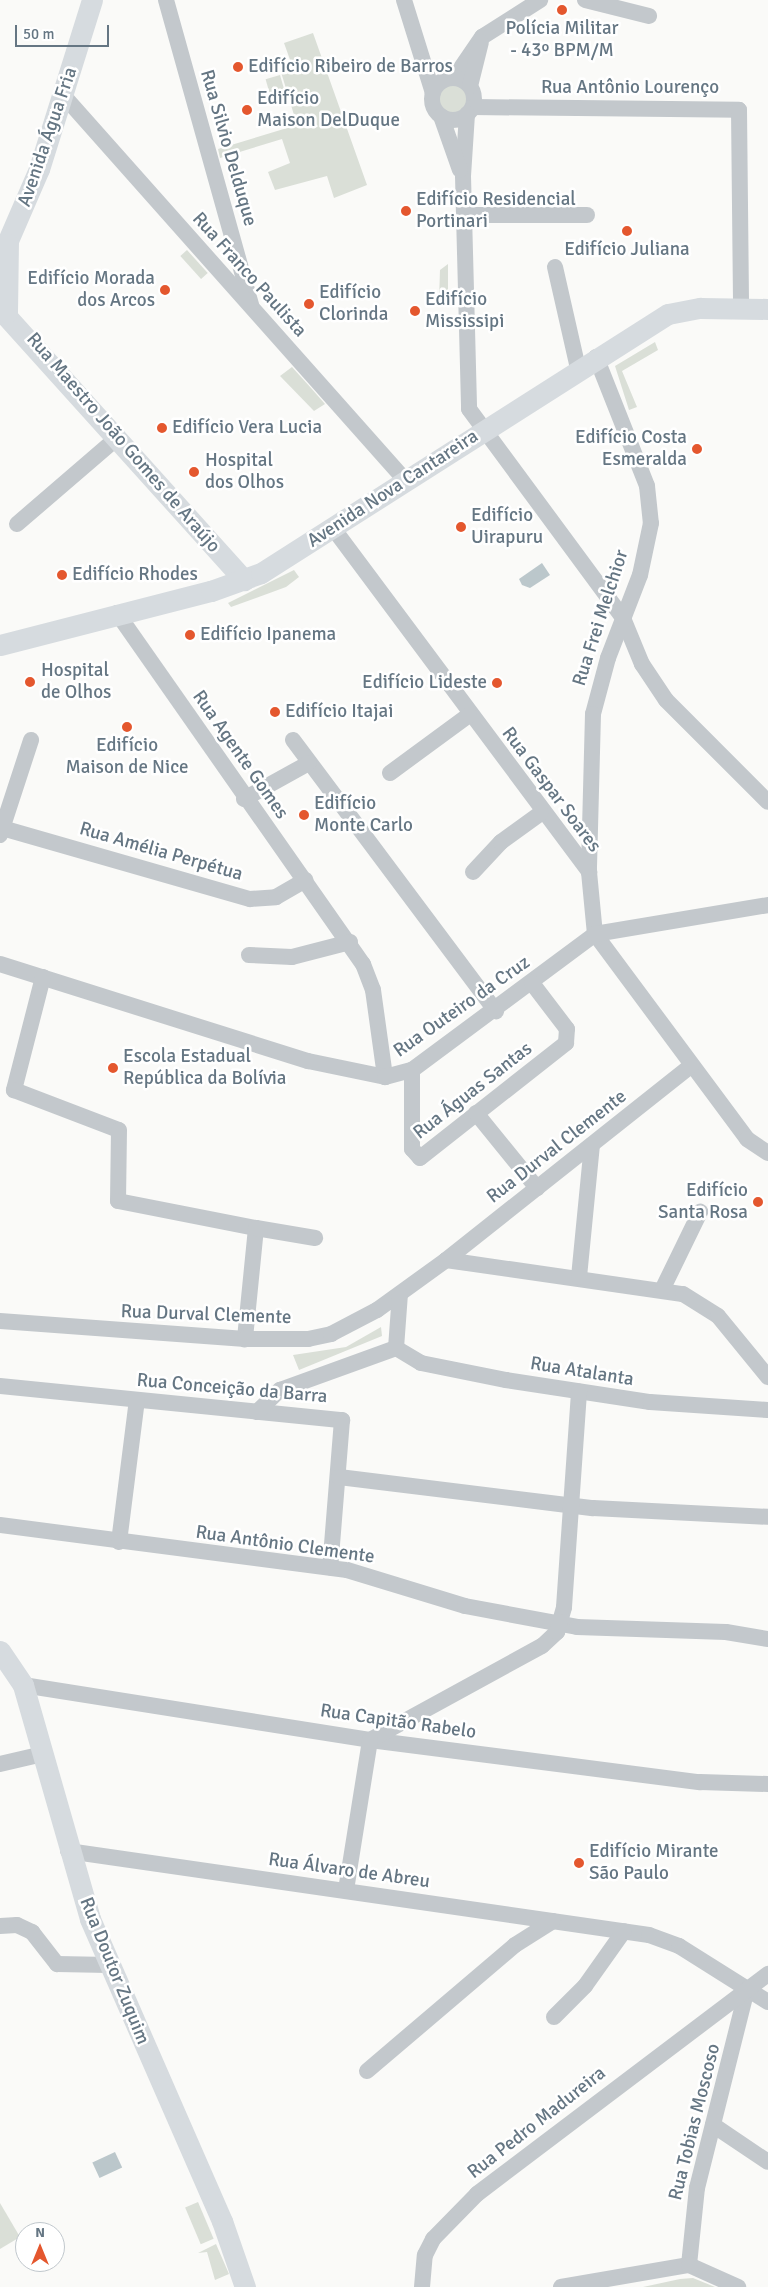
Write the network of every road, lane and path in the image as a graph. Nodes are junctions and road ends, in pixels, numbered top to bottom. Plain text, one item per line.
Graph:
1 (92, 0) edge
2 (166, 0) edge
3 (404, 0) edge
4 (540, 0) edge
5 (585, 0) edge
6 (649, 16) dead end
7 (482, 37) junction
8 (443, 84) junction
9 (470, 86) junction
10 (63, 95) junction
11 (470, 111) junction
12 (440, 116) junction
13 (463, 176) junction
14 (464, 215) junction
15 (587, 215) dead end
16 (4, 251) edge
17 (554, 268) dead end
18 (252, 308) junction
19 (741, 308) junction
20 (768, 309) edge
21 (3, 310) edge
22 (596, 357) junction
23 (578, 368) junction
24 (485, 429) junction
25 (118, 438) junction
26 (406, 481) junction
27 (17, 524) dead end
28 (333, 528) junction
29 (227, 561) junction
30 (244, 580) junction
31 (211, 590) junction
32 (118, 612) junction
33 (623, 618) junction
34 (0, 644) edge
35 (470, 715) junction
36 (31, 740) dead end
37 (293, 740) dead end
38 (309, 763) junction
39 (390, 773) dead end
40 (244, 799) junction
41 (768, 802) edge
42 (541, 813) junction
43 (1, 832) edge
44 (473, 872) dead end
45 (589, 872) junction
46 (305, 880) junction
47 (768, 905) edge
48 (595, 934) junction
49 (350, 942) junction
50 (250, 955) dead end
51 (0, 964) edge
52 (43, 977) junction
53 (532, 983) junction
54 (496, 1011) junction
55 (691, 1066) junction
56 (412, 1070) junction
57 (385, 1077) junction
58 (476, 1113) junction
59 (592, 1145) junction
60 (768, 1153) edge
61 (536, 1188) junction
62 (700, 1212) dead end
63 (256, 1228) junction
64 (315, 1238) dead end
65 (446, 1260) junction
66 (579, 1277) junction
67 (663, 1288) junction
68 (400, 1294) junction
69 (0, 1321) edge
70 (245, 1339) junction
71 (396, 1348) junction
72 (767, 1372) edge
73 (0, 1386) edge
74 (579, 1392) junction
75 (137, 1400) junction
76 (768, 1410) edge
77 (257, 1412) junction
78 (339, 1477) junction
79 (572, 1506) junction
80 (768, 1518) edge
81 (0, 1525) edge
82 (119, 1542) junction
83 (330, 1568) junction
84 (561, 1624) junction
85 (768, 1639) edge
86 (0, 1651) edge
87 (23, 1685) junction
88 (370, 1740) junction
89 (42, 1754) junction
90 (0, 1764) edge
91 (768, 1784) edge
92 (68, 1851) junction
93 (346, 1890) junction
94 (553, 1921) junction
95 (0, 1926) edge
96 (624, 1931) junction
97 (109, 1965) junction
98 (768, 1974) edge
99 (747, 1989) junction
100 (768, 2002) edge
101 (712, 2015) junction
102 (554, 2017) dead end
103 (742, 2018) junction
104 (367, 2071) dead end
105 (713, 2125) junction
106 (768, 2162) edge
107 (689, 2265) junction
108 (580, 2285) edge
109 (245, 2287) edge
110 (422, 2287) edge
111 (561, 2287) edge
112 (738, 2287) edge

1 - 10 main road, Avenida Água Fria
2 - 18 street, Rua Silvio Delduque
3 - 8 street
4 - 7 street
5 - 6 street
7 - 8 street
7 - 9 street
8 - 9 street
8 - 12 street
9 - 11 street
10 - 16 main road, Avenida Água Fria
10 - 18 street, Rua Franco Paulista
11 - 12 street
11 - 13 street
11 - 19 street, Rua Antônio Lourenço
12 - 13 street
13 - 14 street
14 - 15 street
14 - 24 street
16 - 21 main road, Avenida Água Fria
17 - 23 street
18 - 26 street, Rua Franco Paulista
19 - 20 main road, Avenida Nova Cantareira
19 - 22 main road, Avenida Nova Cantareira
21 - 25 main road, Rua Maestro João Gomes de Araújo
22 - 23 main road, Avenida Nova Cantareira
22 - 33 street, Rua Frei Melchior
23 - 24 main road, Avenida Nova Cantareira
24 - 26 main road, Avenida Nova Cantareira
24 - 33 street
25 - 27 street
25 - 29 main road, Rua Maestro João Gomes de Araújo
26 - 28 main road, Avenida Nova Cantareira
28 - 30 main road, Avenida Nova Cantareira
28 - 35 street, Rua Gaspar Soares
29 - 30 main road, Rua Maestro João Gomes de Araújo
29 - 31 main road
30 - 31 main road, Avenida Nova Cantareira
31 - 32 main road, Avenida Nova Cantareira
32 - 34 main road, Avenida Nova Cantareira
32 - 40 street, Rua Agente Gomes
33 - 41 street
33 - 45 street, Rua Frei Melchior
35 - 39 street
35 - 42 street, Rua Gaspar Soares
36 - 43 street
37 - 38 street
38 - 40 street
38 - 54 street
40 - 46 street, Rua Agente Gomes
42 - 44 street
42 - 45 street, Rua Gaspar Soares
43 - 46 street, Rua Amélia Perpétua
45 - 48 street, Rua Gaspar Soares
46 - 49 street, Rua Agente Gomes
47 - 48 street, Rua Outeiro da Cruz
48 - 53 street, Rua Outeiro da Cruz
48 - 55 street
49 - 50 street
49 - 57 street, Rua Agente Gomes
51 - 52 street, Rua Outeiro da Cruz
52 - 57 street, Rua Outeiro da Cruz
52 - 63 street
53 - 54 street, Rua Outeiro da Cruz
53 - 58 street, Rua Águas Santas
54 - 56 street, Rua Outeiro da Cruz
55 - 59 street, Rua Durval Clemente
55 - 60 street
56 - 57 street, Rua Outeiro da Cruz
56 - 58 street, Rua Águas Santas
58 - 61 street
59 - 61 street, Rua Durval Clemente
59 - 66 street
61 - 65 street, Rua Durval Clemente
62 - 67 street
63 - 64 street
63 - 70 street
65 - 66 street
65 - 68 street, Rua Durval Clemente
66 - 67 street
67 - 72 street
68 - 70 street, Rua Durval Clemente
68 - 71 street
69 - 70 street, Rua Durval Clemente
71 - 74 street, Rua Atalanta
71 - 77 street
73 - 75 street, Rua Conceição da Barra
74 - 76 street, Rua Atalanta
74 - 79 street
75 - 77 street, Rua Conceição da Barra
75 - 82 street
77 - 78 street, Rua Conceição da Barra
78 - 79 street
78 - 83 street, Rua Conceição da Barra
79 - 80 street
79 - 84 street
81 - 82 street, Rua Antônio Clemente
82 - 83 street, Rua Antônio Clemente
83 - 84 street, Rua Antônio Clemente
84 - 85 street, Rua Antônio Clemente
84 - 88 street
86 - 87 main road, Rua Doutor Zuquim
87 - 88 street, Rua Capitão Rabelo
87 - 89 main road, Rua Doutor Zuquim
88 - 91 street, Rua Capitão Rabelo
88 - 93 street
89 - 90 street
89 - 92 main road, Rua Doutor Zuquim
92 - 93 street, Rua Álvaro de Abreu
92 - 97 main road, Rua Doutor Zuquim
93 - 94 street, Rua Álvaro de Abreu
94 - 96 street, Rua Álvaro de Abreu
94 - 104 street
95 - 97 street
96 - 99 street, Rua Álvaro de Abreu
96 - 102 street
97 - 109 main road, Rua Doutor Zuquim
98 - 99 street, Rua Pedro Madureira
99 - 100 street, Rua Álvaro de Abreu
99 - 101 street, Rua Pedro Madureira
99 - 103 street, Rua Tobias Moscoso
101 - 103 street
101 - 110 street, Rua Pedro Madureira
103 - 105 street, Rua Tobias Moscoso
105 - 106 street
105 - 107 street, Rua Tobias Moscoso
107 - 108 street
107 - 112 street
108 - 111 street

